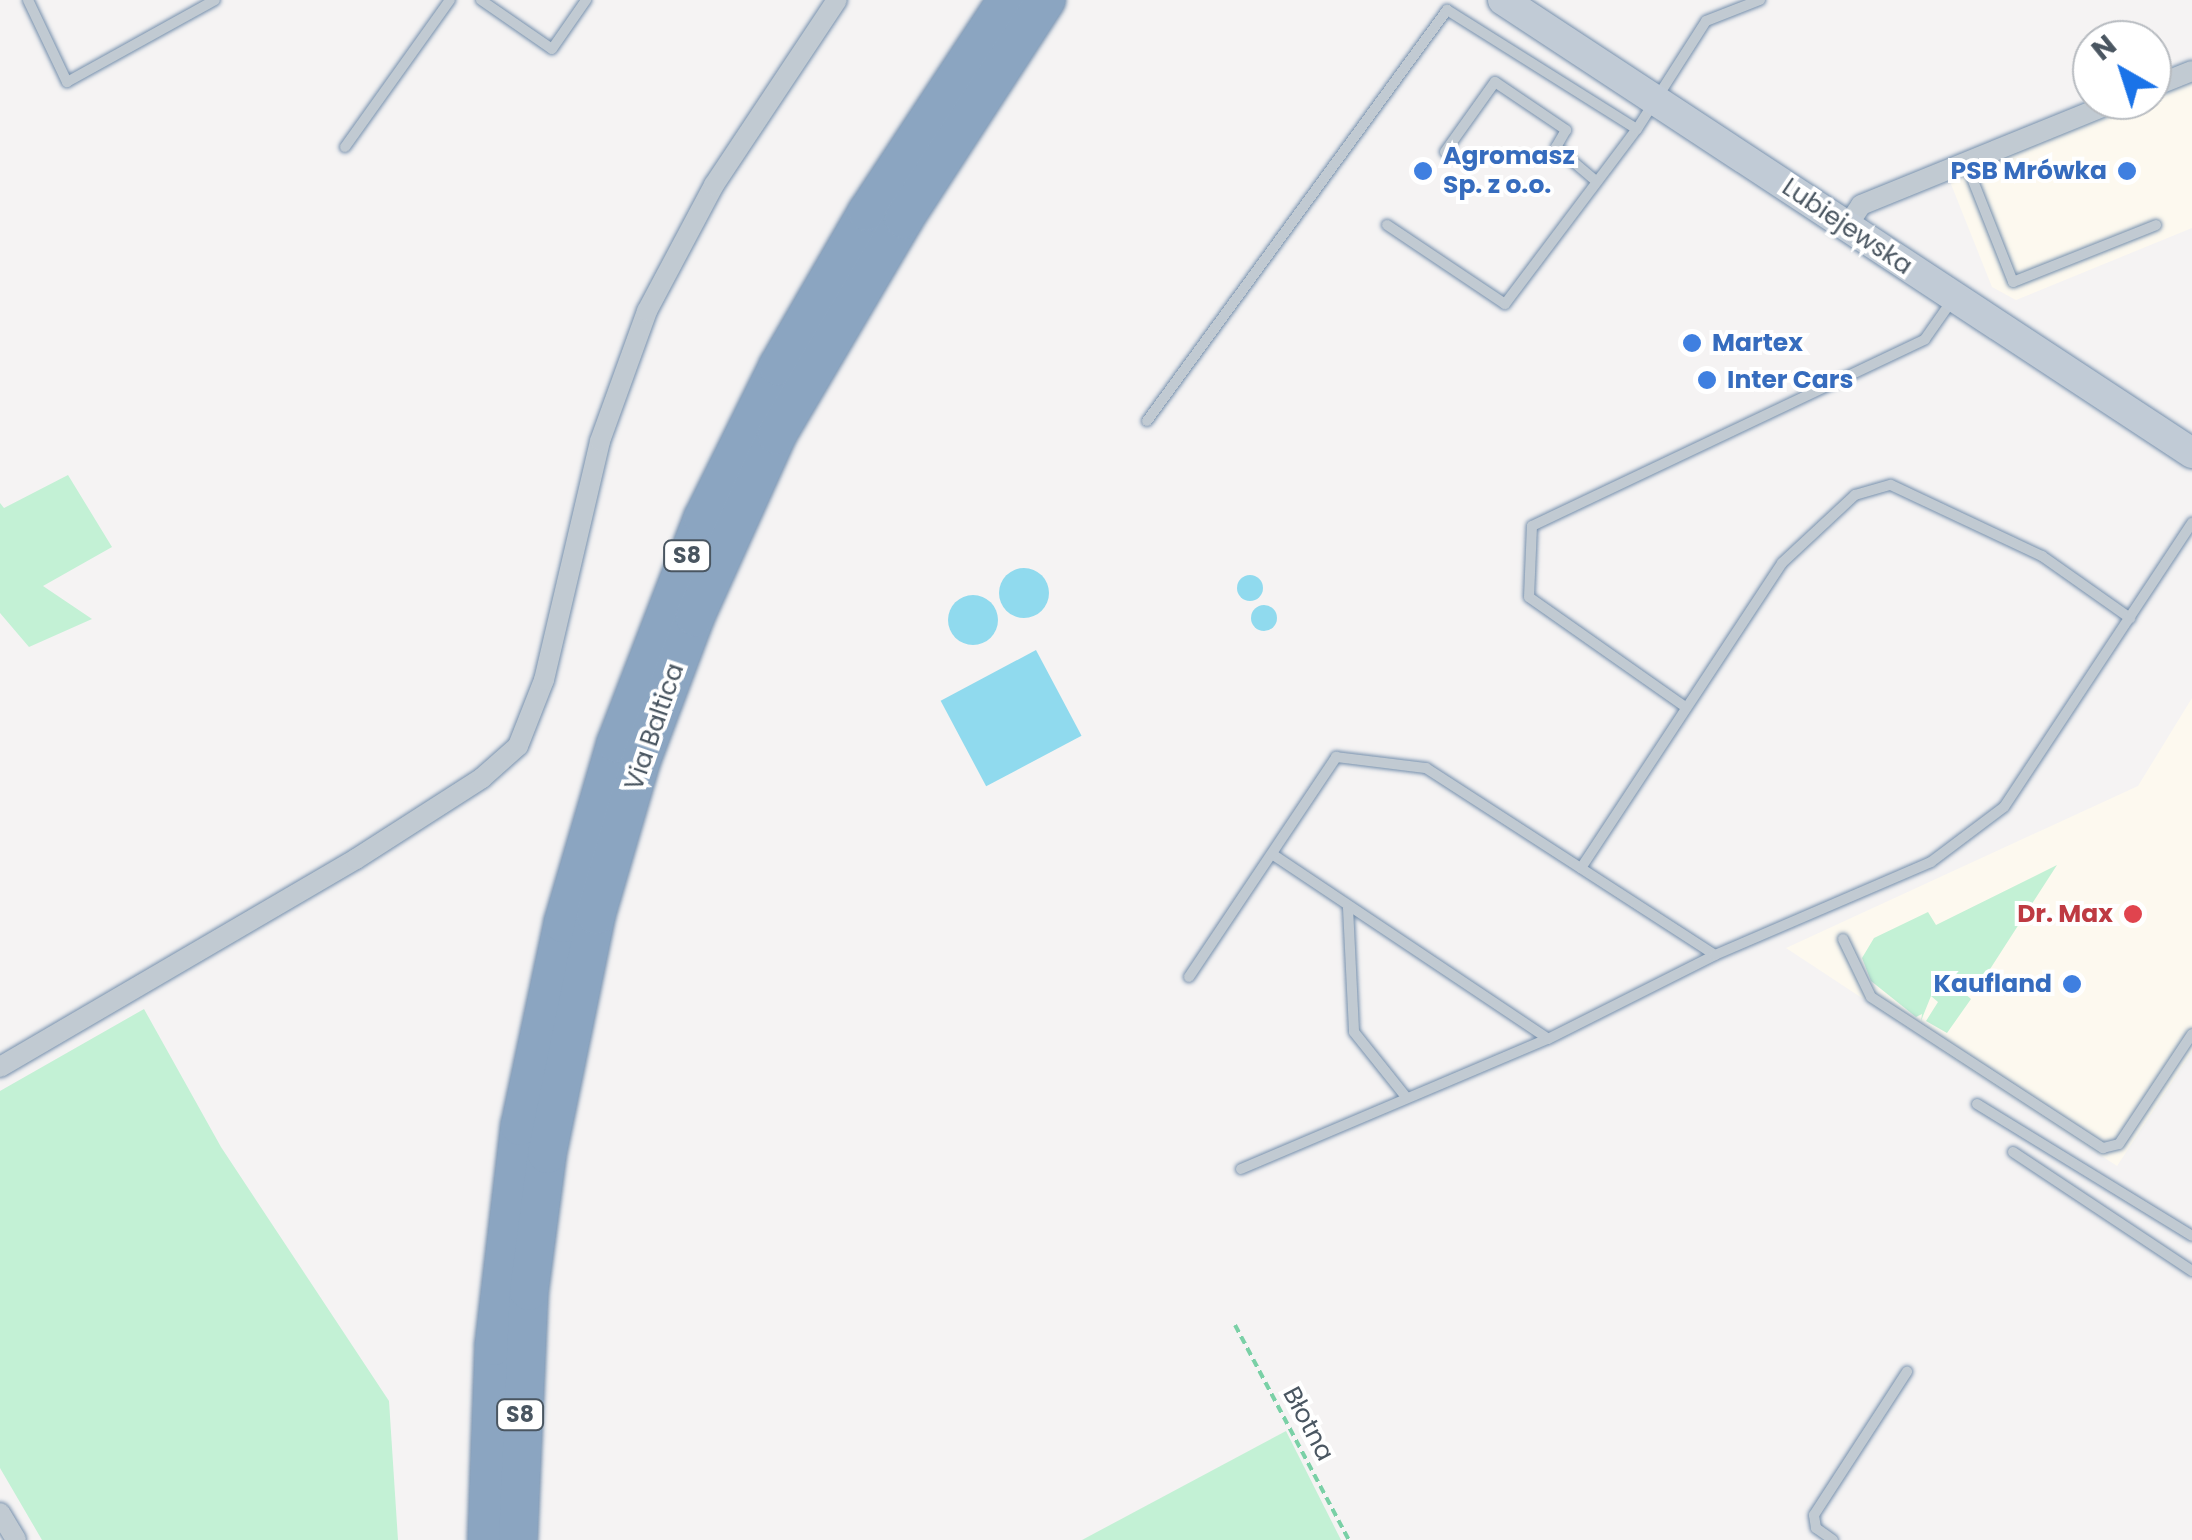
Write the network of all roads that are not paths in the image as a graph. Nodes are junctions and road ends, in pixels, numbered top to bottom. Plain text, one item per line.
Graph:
1 (28, 0) edge
2 (215, 0) edge
3 (450, 0) edge
4 (481, 0) edge
5 (586, 0) edge
6 (837, 0) edge
7 (1006, 0) edge
8 (1046, 0) edge
9 (1503, 0) edge
10 (1760, 0) edge
11 (1655, 100) junction
12 (2072, 120) edge
13 (1637, 129) junction
14 (346, 147) dead end
15 (1445, 152) dead end
16 (1966, 163) junction
17 (1596, 181) junction
18 (1387, 224) dead end
19 (2156, 225) dead end
20 (1847, 226) junction
21 (1954, 298) junction
22 (1148, 421) dead end
23 (2192, 453) edge
24 (2192, 523) edge
25 (2130, 618) junction
26 (1684, 706) junction
27 (1272, 854) junction
28 (1581, 868) junction
29 (1348, 908) junction
30 (1843, 940) dead end
31 (1715, 955) junction
32 (1189, 977) dead end
33 (2192, 1034) edge
34 (1548, 1039) junction
35 (0, 1067) edge
36 (1406, 1097) junction
37 (1977, 1104) dead end
38 (2013, 1152) dead end
39 (1242, 1168) dead end
40 (2192, 1236) edge
41 (2192, 1271) edge
42 (1907, 1372) dead end
43 (0, 1512) edge
44 (16, 1540) edge
45 (488, 1540) edge
46 (518, 1540) edge
47 (1833, 1540) edge

1 - 2 lane
3 - 14 lane
4 - 5 lane
6 - 35 street
7 - 45 highway, Via Baltica / S8
8 - 46 highway, Via Baltica / S8
9 - 11 main road, Lubiejewska
10 - 11 lane
11 - 13 lane
11 - 20 main road, Lubiejewska
12 - 16 street
13 - 17 lane
13 - 22 lane
15 - 17 lane
16 - 19 lane
16 - 20 street
17 - 18 lane
20 - 21 main road, Lubiejewska
21 - 23 main road, Lubiejewska
21 - 26 lane
24 - 25 lane
25 - 26 lane
25 - 31 lane
26 - 28 lane
27 - 28 lane
27 - 29 lane
27 - 32 lane
28 - 31 lane
29 - 34 lane
29 - 36 lane
30 - 33 lane
31 - 34 lane
34 - 36 lane
36 - 39 lane
37 - 40 lane
38 - 41 lane
42 - 47 lane
43 - 44 street

